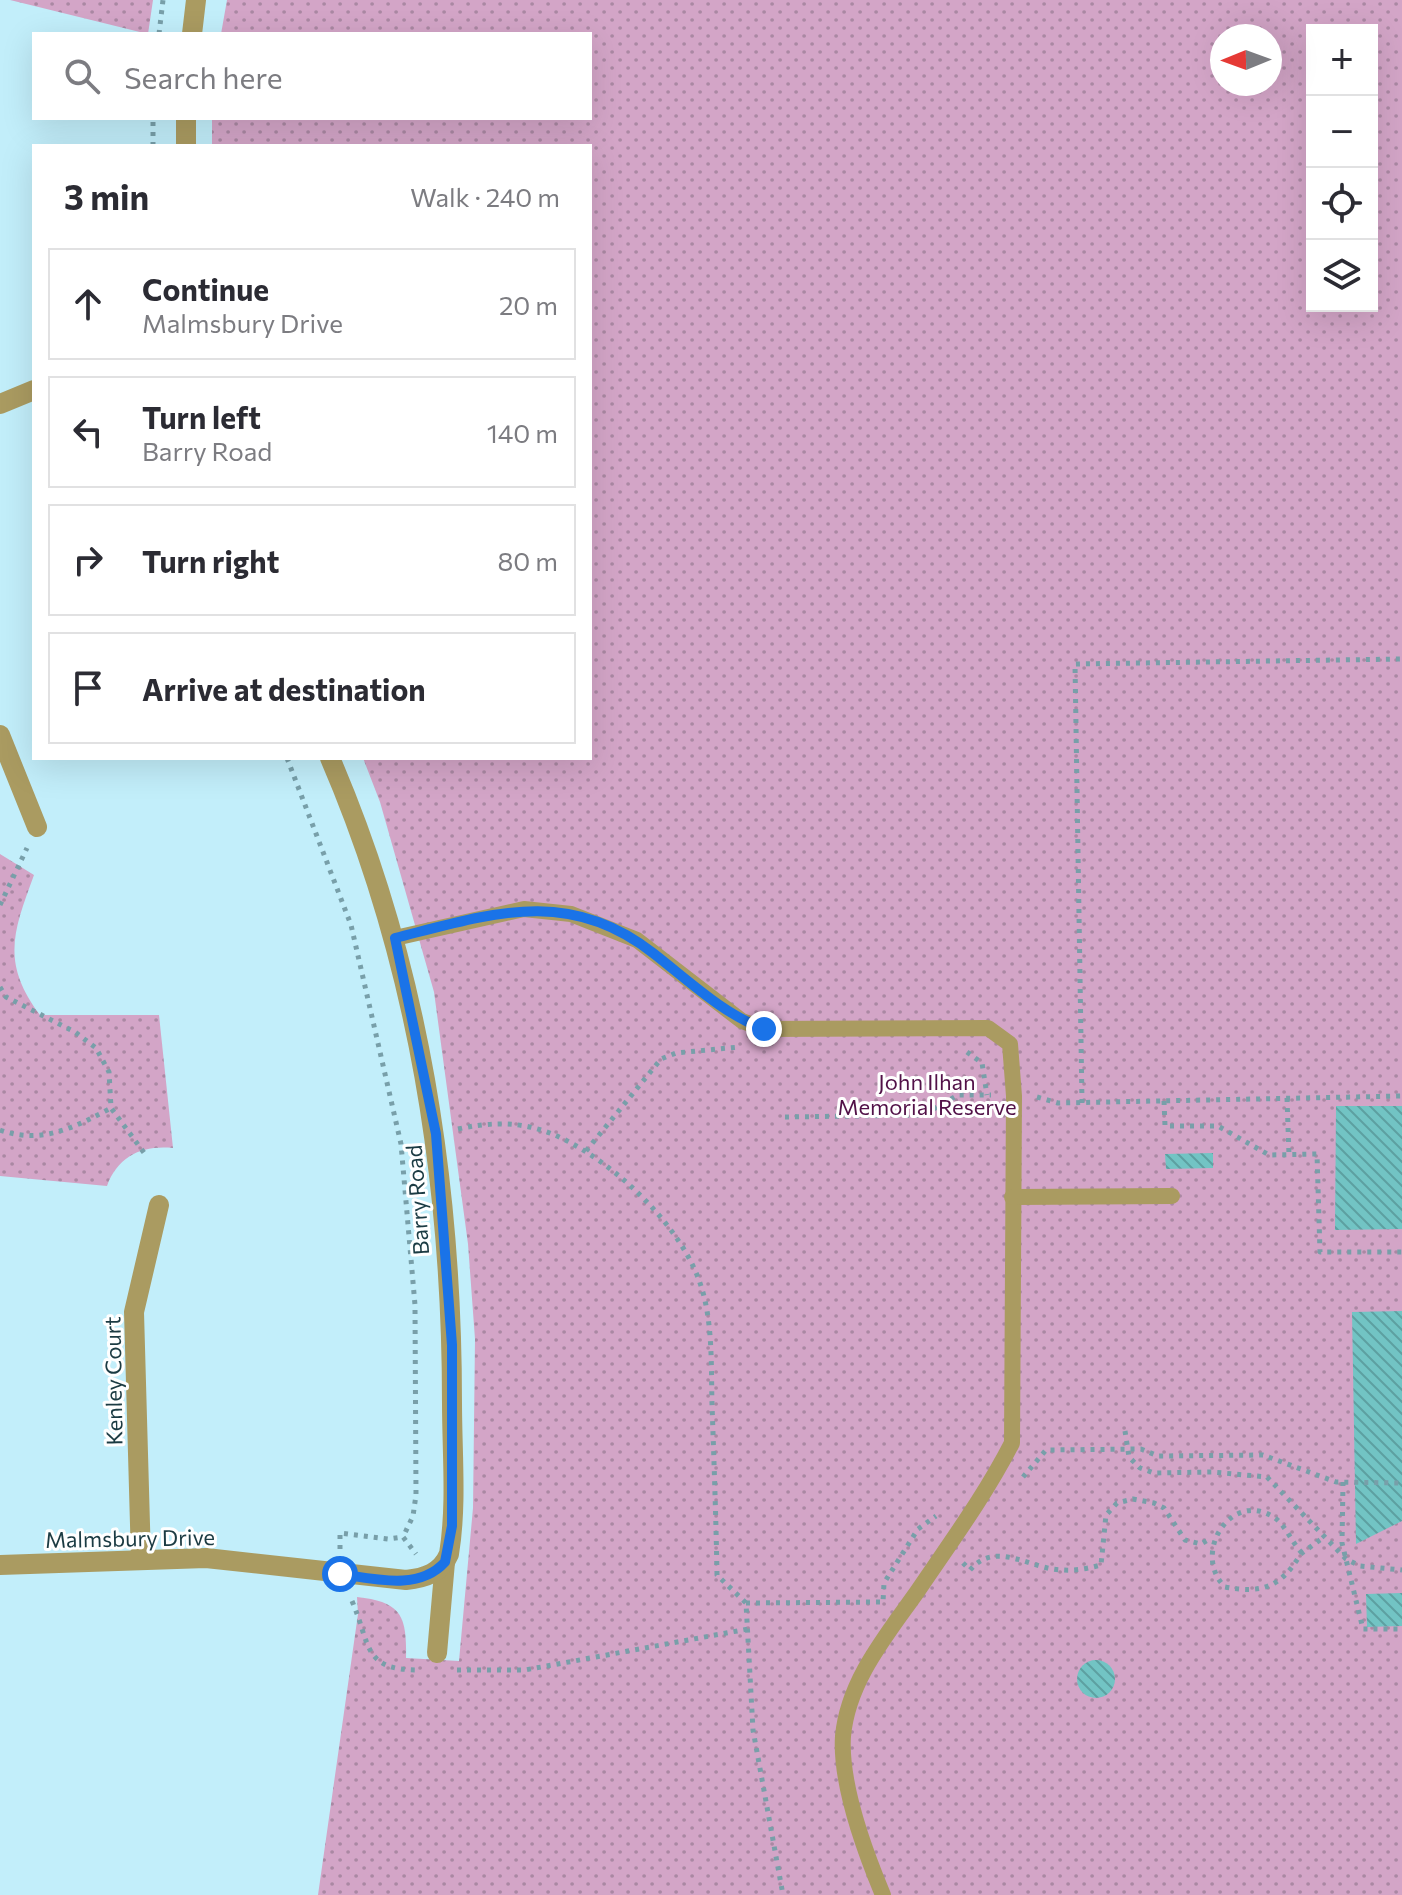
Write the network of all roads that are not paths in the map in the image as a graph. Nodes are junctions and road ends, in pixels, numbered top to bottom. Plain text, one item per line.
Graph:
1 (196, 0) edge
2 (192, 32) edge
3 (186, 120) edge
4 (186, 144) edge
5 (32, 391) edge
6 (0, 404) edge
7 (0, 735) edge
8 (331, 760) edge
9 (37, 827) road end
10 (395, 938) junction
11 (1172, 1196) dead end
12 (1012, 1197) junction
13 (159, 1205) dead end
14 (141, 1560) junction
15 (0, 1565) edge
16 (438, 1568) junction
17 (436, 1662) road end
18 (883, 1895) edge

1 - 2 street
3 - 4 street
5 - 6 street
7 - 9 street
8 - 10 street, Barry Road
10 - 12 lane
10 - 16 street, Barry Road
11 - 12 lane
12 - 18 lane
13 - 14 street, Kenley Court
14 - 15 street, Malmsbury Drive
14 - 16 street, Malmsbury Drive
16 - 17 street, Barry Road

